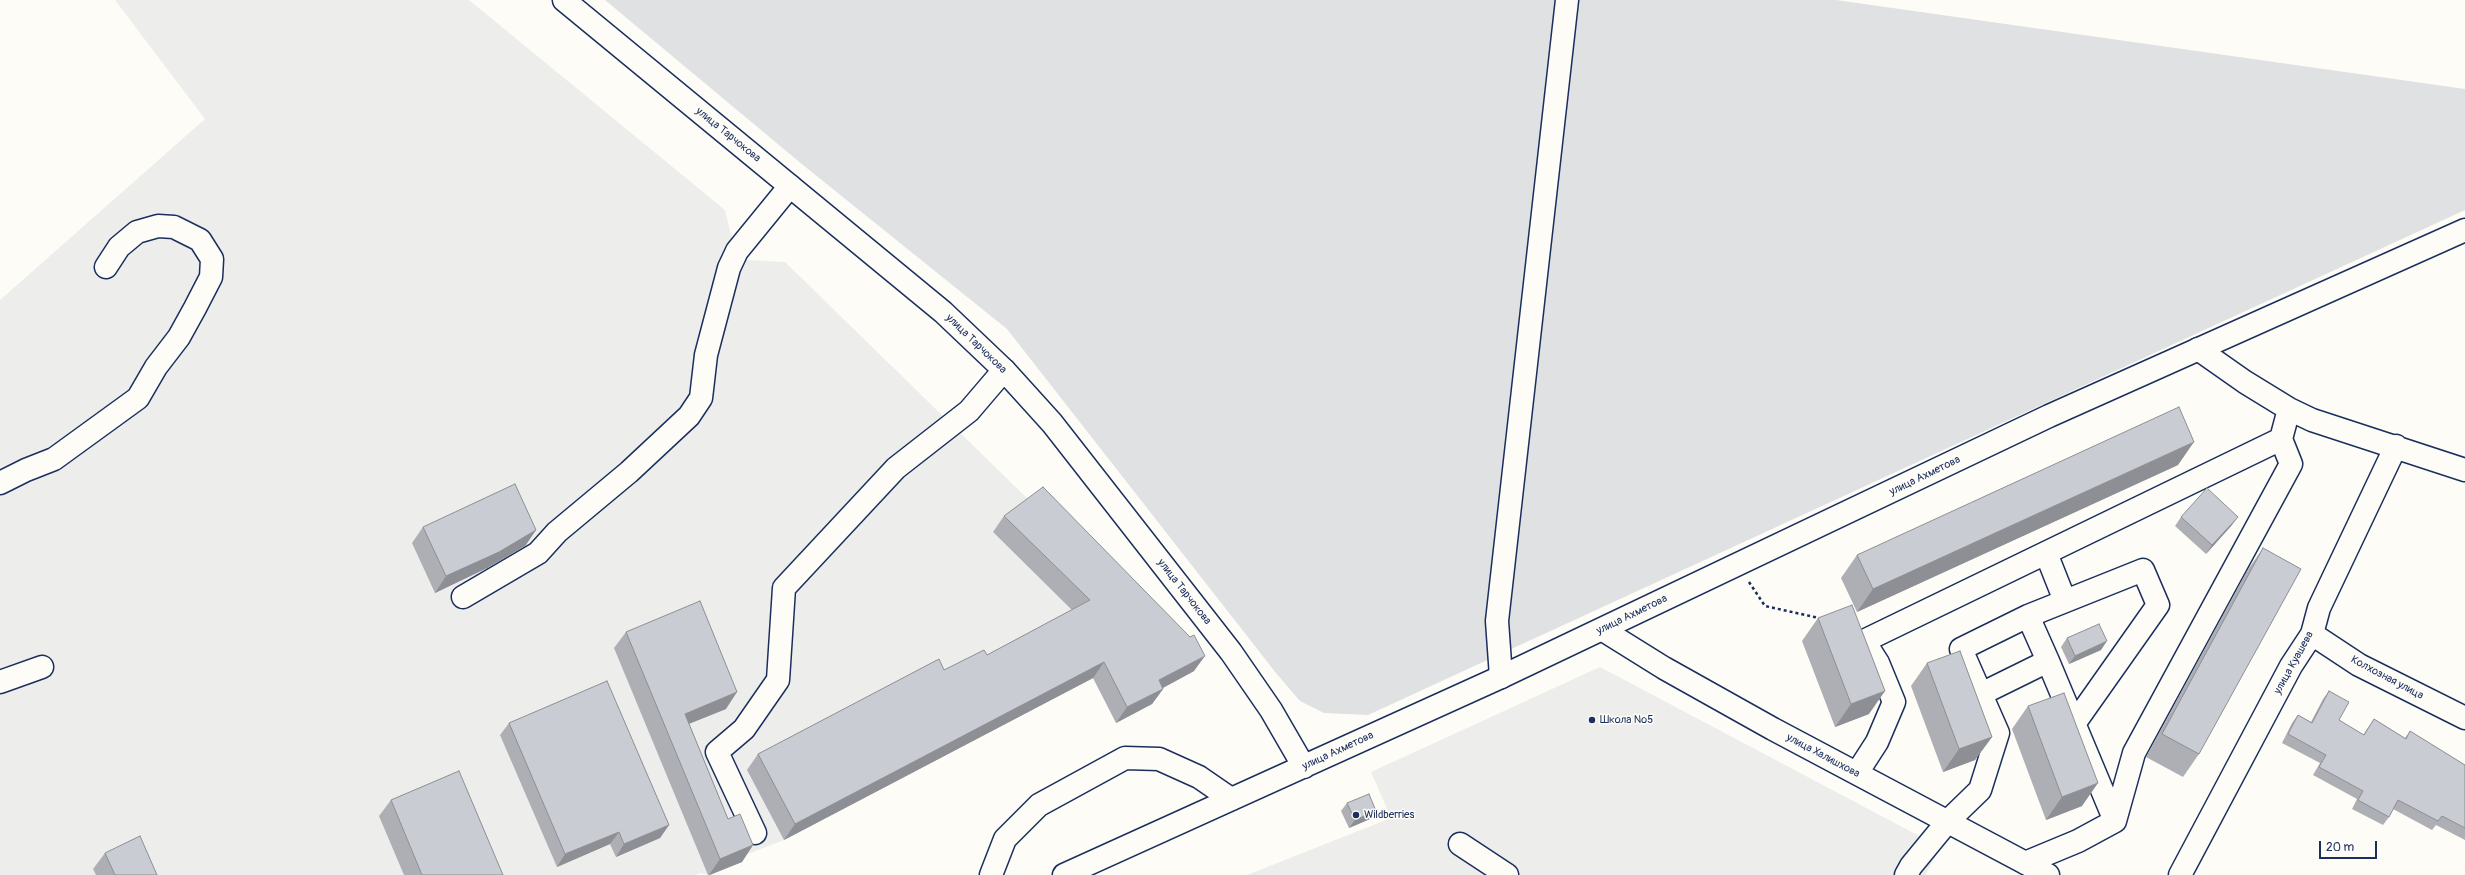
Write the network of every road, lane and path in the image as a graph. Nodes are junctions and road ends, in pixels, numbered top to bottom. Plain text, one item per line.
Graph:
1 (564, 0) edge
2 (1566, 0) edge
3 (790, 186) junction
4 (2465, 230) edge
5 (106, 267) dead end
6 (2198, 349) junction
7 (1004, 370) junction
8 (2289, 410) junction
9 (2281, 440) junction
10 (2396, 446) junction
11 (2465, 470) edge
12 (0, 483) edge
13 (2046, 553) junction
14 (1738, 565) junction
15 (463, 597) dead end
16 (2065, 601) junction
17 (2028, 616) junction
18 (1824, 619) edge
19 (1603, 630) junction
20 (2312, 634) junction
21 (2048, 661) junction
22 (42, 667) dead end
23 (1501, 677) junction
24 (0, 682) edge
25 (1981, 694) junction
26 (2465, 718) edge
27 (2074, 724) junction
28 (1304, 767) junction
29 (1857, 773) junction
30 (1231, 799) junction
31 (2115, 821) junction
32 (1948, 822) junction
33 (755, 833) dead end
34 (1460, 844) dead end
35 (2025, 863) junction
36 (991, 875) edge
37 (1064, 875) edge
38 (1507, 875) edge
39 (1906, 875) edge
40 (2048, 875) edge
41 (2180, 875) edge

1 - 3 main road, улица Тарчокова
2 - 23 main road
3 - 7 main road, улица Тарчокова
3 - 15 main road
4 - 6 main road, улица Ахметова
5 - 12 main road
6 - 8 main road
6 - 14 main road, улица Ахметова
7 - 28 main road, улица Тарчокова
7 - 33 main road
8 - 9 main road
8 - 10 main road
9 - 13 main road
9 - 31 main road
10 - 11 main road
10 - 20 main road, улица Куашева
13 - 16 main road
13 - 29 main road
14 - 18 path
14 - 19 main road, улица Ахметова
16 - 17 main road
16 - 27 main road
17 - 21 main road
17 - 25 main road
19 - 23 main road, улица Ахметова
19 - 29 main road, улица Халишхова
20 - 26 main road, Колхозная улица
20 - 41 main road, улица Куашева
21 - 25 main road
21 - 27 main road
22 - 24 main road
23 - 28 main road, улица Ахметова
25 - 32 main road
27 - 31 main road
28 - 30 main road, улица Ахметова
29 - 32 main road, улица Халишхова
30 - 36 main road
30 - 37 main road, улица Ахметова
31 - 35 main road
32 - 35 main road, улица Халишхова
32 - 39 main road
34 - 38 main road
35 - 40 main road, улица Халишхова

